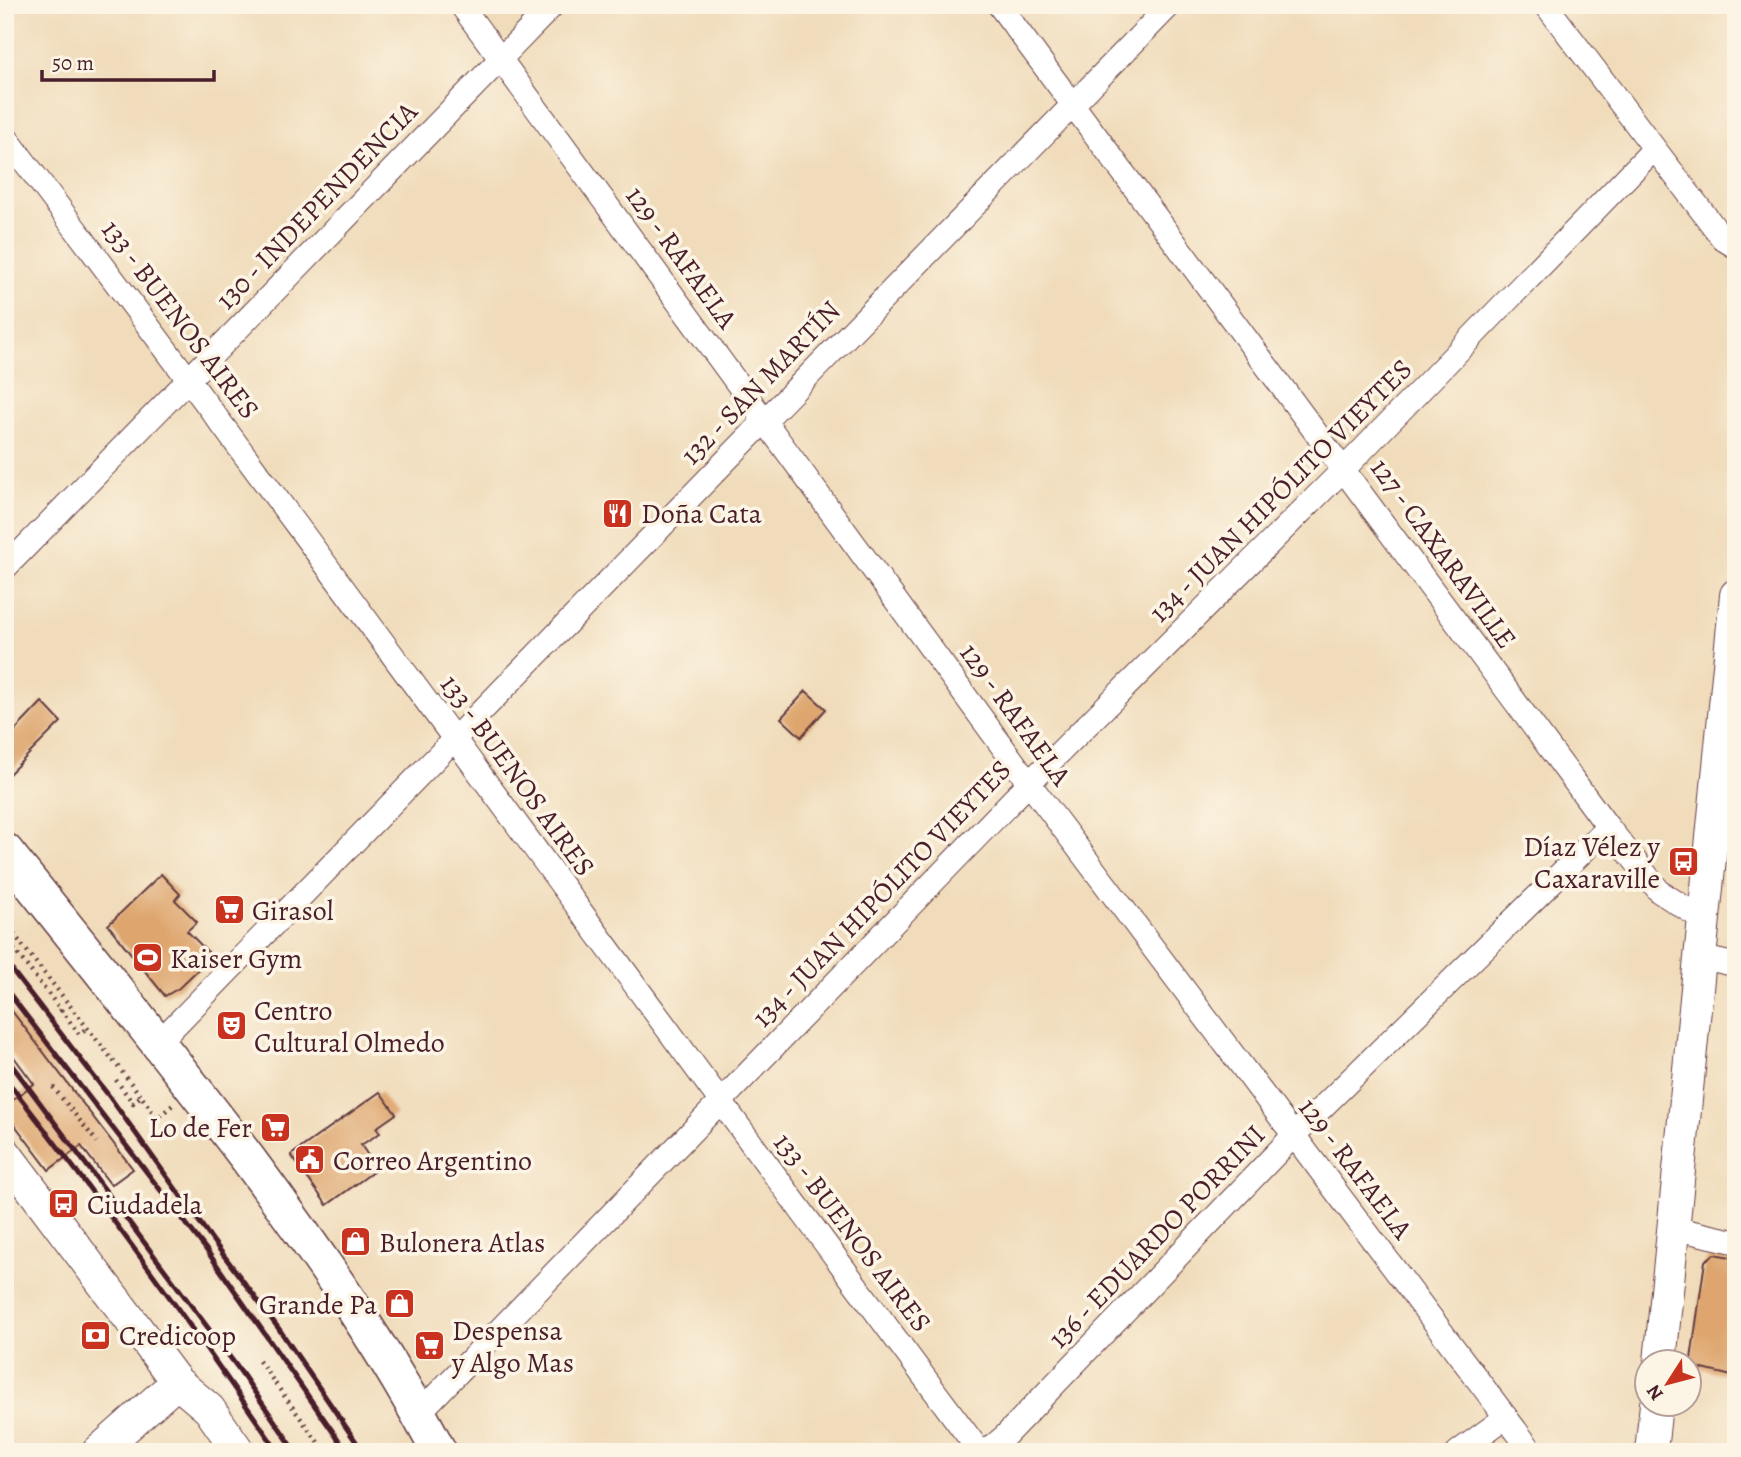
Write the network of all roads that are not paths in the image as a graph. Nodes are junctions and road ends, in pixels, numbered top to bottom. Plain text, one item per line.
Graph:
1 (461, 5) edge
2 (554, 5) edge
3 (999, 5) edge
4 (1170, 5) edge
5 (1546, 5) edge
6 (502, 58) junction
7 (1073, 105) junction
8 (5, 135) edge
9 (1654, 149) junction
10 (1736, 247) edge
11 (189, 378) junction
12 (763, 421) junction
13 (1345, 469) junction
14 (5, 568) edge
15 (1736, 595) edge
16 (1731, 687) edge
17 (456, 739) junction
18 (1029, 783) junction
19 (1608, 827) junction
20 (5, 851) edge
21 (1704, 920) junction
22 (1700, 957) junction
23 (1736, 965) edge
24 (159, 1042) junction
25 (719, 1102) junction
26 (1294, 1135) junction
27 (5, 1153) edge
28 (1673, 1228) junction
29 (1736, 1242) edge
30 (1661, 1348) edge
31 (177, 1382) junction
32 (419, 1413) junction
33 (1506, 1417) junction
34 (1655, 1418) edge
35 (98, 1452) edge
36 (239, 1452) edge
37 (439, 1452) edge
38 (453, 1452) edge
39 (979, 1452) edge
40 (986, 1452) edge
41 (1458, 1452) edge
42 (1532, 1452) edge
43 (1651, 1452) edge

1 - 6 street, 129 - RAFAELA
2 - 6 street, 130 - INDEPENDENCIA
3 - 7 street, 127 - CAXARAVILLE
4 - 7 street, 132 - SAN MARTÍN
5 - 9 street
6 - 11 street, 130 - INDEPENDENCIA
6 - 12 street, 129 - RAFAELA
7 - 12 street, 132 - SAN MARTÍN
7 - 13 street, 127 - CAXARAVILLE
8 - 11 street, 133 - BUENOS AIRES
9 - 10 street
9 - 13 street, 134 - JUAN HIPÓLITO VIEYTES
11 - 14 street, 130 - INDEPENDENCIA
11 - 17 street, 133 - BUENOS AIRES
12 - 17 street, 132 - SAN MARTÍN
12 - 18 street, 129 - RAFAELA
13 - 18 street, 134 - JUAN HIPÓLITO VIEYTES
13 - 19 street, 127 - CAXARAVILLE
15 - 16 main road
16 - 21 main road
17 - 24 street, 132 - SAN MARTÍN
17 - 25 street, 133 - BUENOS AIRES
18 - 25 street, 134 - JUAN HIPÓLITO VIEYTES
18 - 26 street, 129 - RAFAELA
19 - 21 street, 127 - CAXARAVILLE
19 - 26 street, 136 - EDUARDO PORRINI
20 - 24 main road
21 - 22 main road
22 - 23 street
22 - 28 main road
24 - 32 main road
25 - 32 street, 134 - JUAN HIPÓLITO VIEYTES
25 - 39 street, 133 - BUENOS AIRES
26 - 33 street, 129 - RAFAELA
26 - 40 street, 136 - EDUARDO PORRINI
27 - 31 main road
28 - 29 street
28 - 30 main road
31 - 35 main road
31 - 36 main road
32 - 37 main road
32 - 38 main road
33 - 41 street
33 - 42 street, 129 - RAFAELA
34 - 43 main road

